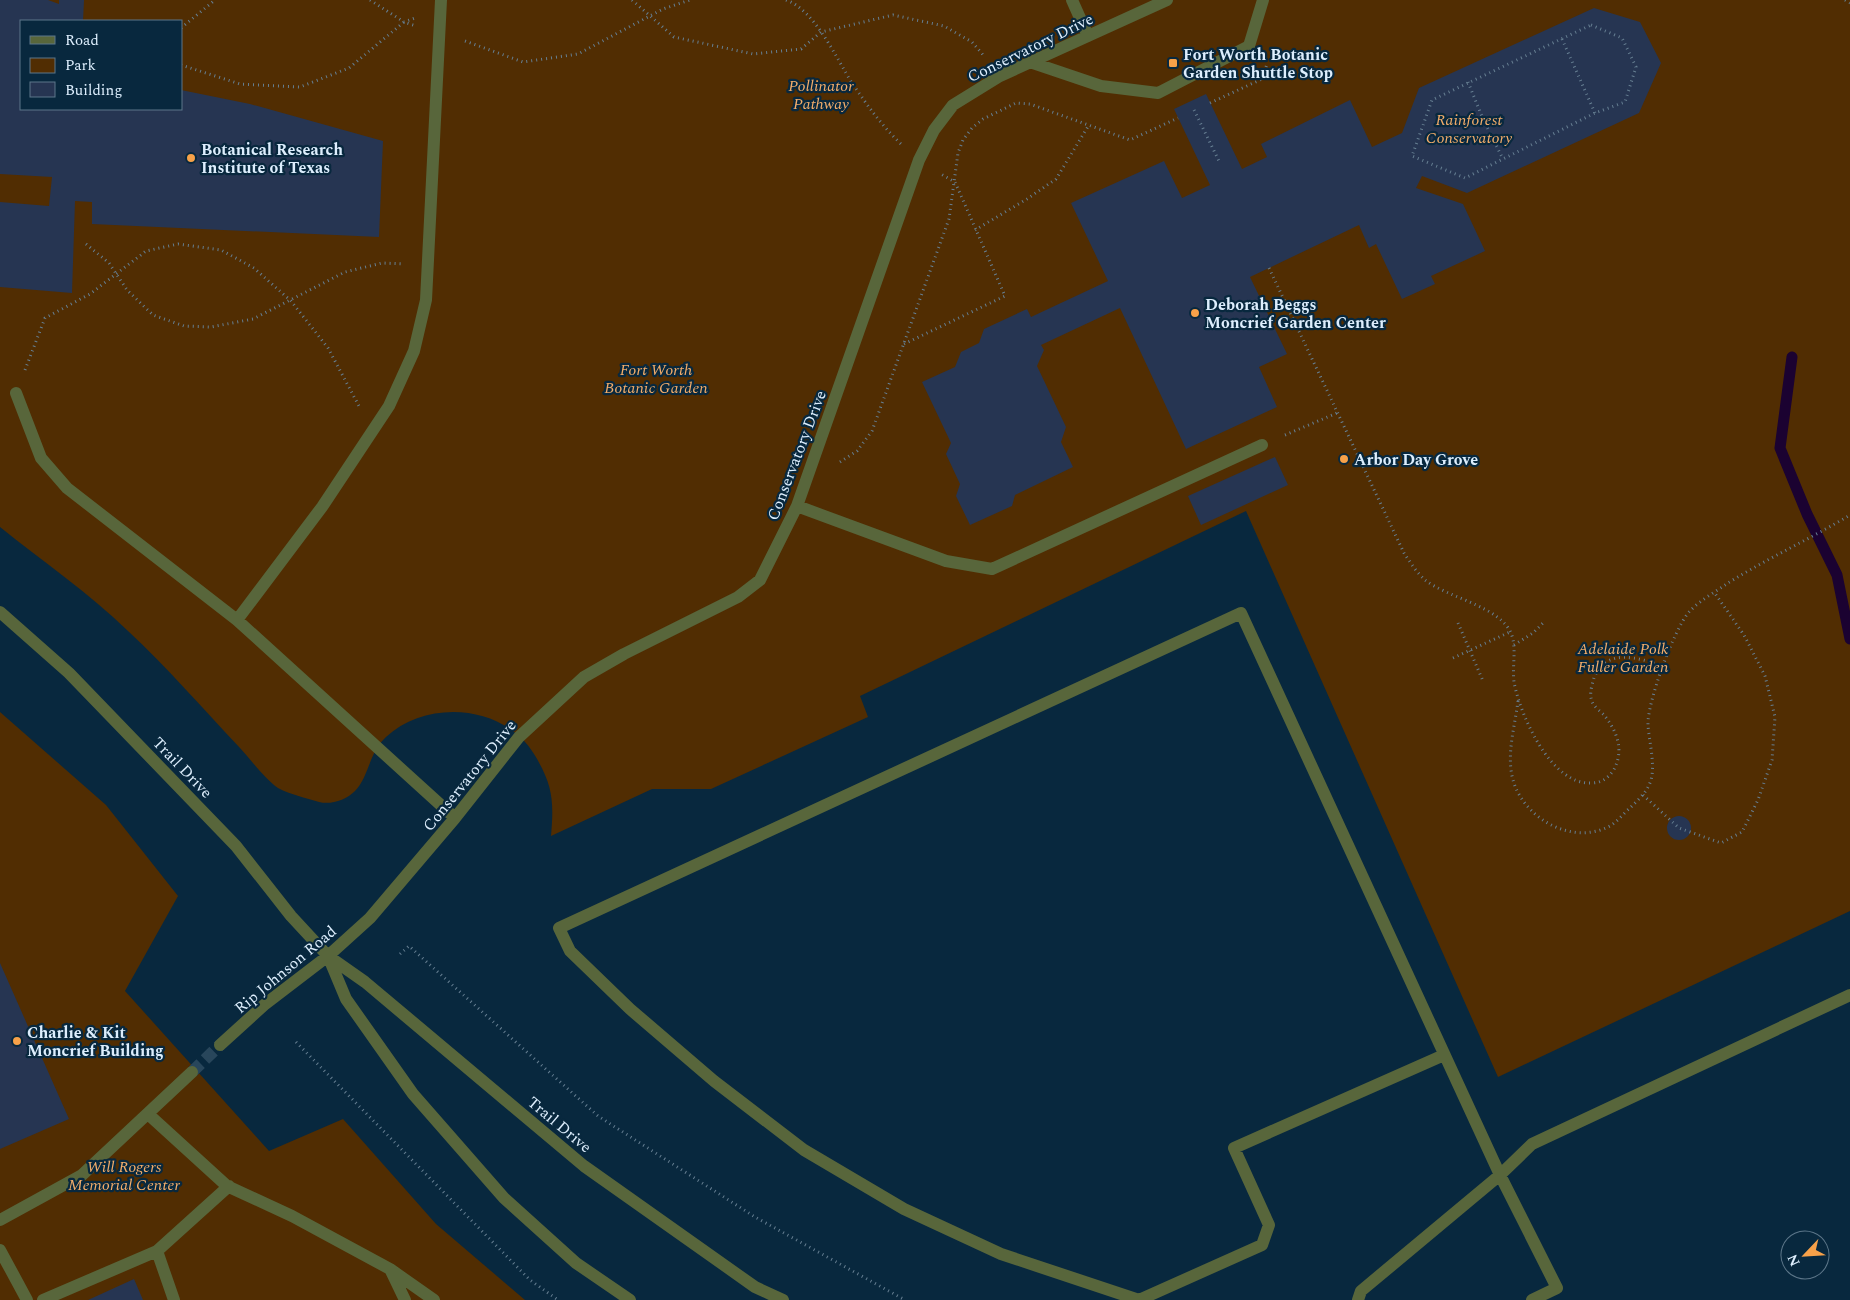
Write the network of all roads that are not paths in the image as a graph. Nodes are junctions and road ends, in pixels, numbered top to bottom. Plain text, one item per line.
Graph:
1 (441, 0) edge
2 (1072, 0) edge
3 (1167, 0) edge
4 (1263, 0) edge
5 (1088, 36) junction
6 (1030, 62) junction
7 (16, 393) road end
8 (1262, 445) road end
9 (797, 506) junction
10 (0, 612) edge
11 (238, 620) junction
12 (456, 818) junction
13 (370, 918) joint
14 (328, 956) junction
15 (1850, 995) edge
16 (220, 1046) tunnel mouth
17 (1444, 1055) junction
18 (192, 1072) tunnel mouth
19 (148, 1114) junction
20 (1500, 1175) junction
21 (229, 1186) junction
22 (0, 1220) edge
23 (0, 1250) edge
24 (157, 1252) junction
25 (390, 1269) junction
26 (27, 1300) edge
27 (43, 1300) edge
28 (174, 1300) edge
29 (405, 1300) edge
30 (434, 1300) edge
31 (630, 1300) edge
32 (783, 1300) edge
33 (1358, 1300) edge
34 (1532, 1300) edge

1 - 11 street
2 - 5 street
3 - 5 street, Conservatory Drive
4 - 6 street
5 - 6 street, Conservatory Drive
6 - 9 street, Conservatory Drive
7 - 11 street
8 - 9 street
9 - 12 street, Conservatory Drive
10 - 14 street, Trail Drive
11 - 12 street
12 - 13 street, Conservatory Drive
13 - 14 street, Rip Johnson Road
14 - 16 street, Rip Johnson Road
14 - 31 street, Trail Drive
14 - 32 street, Trail Drive
15 - 20 street
17 - 17 street
17 - 20 street
18 - 19 street
19 - 21 street
19 - 22 street
20 - 33 street
20 - 34 street
21 - 24 street
21 - 25 street
23 - 26 street
24 - 27 street
24 - 28 street
25 - 29 street
25 - 30 street

